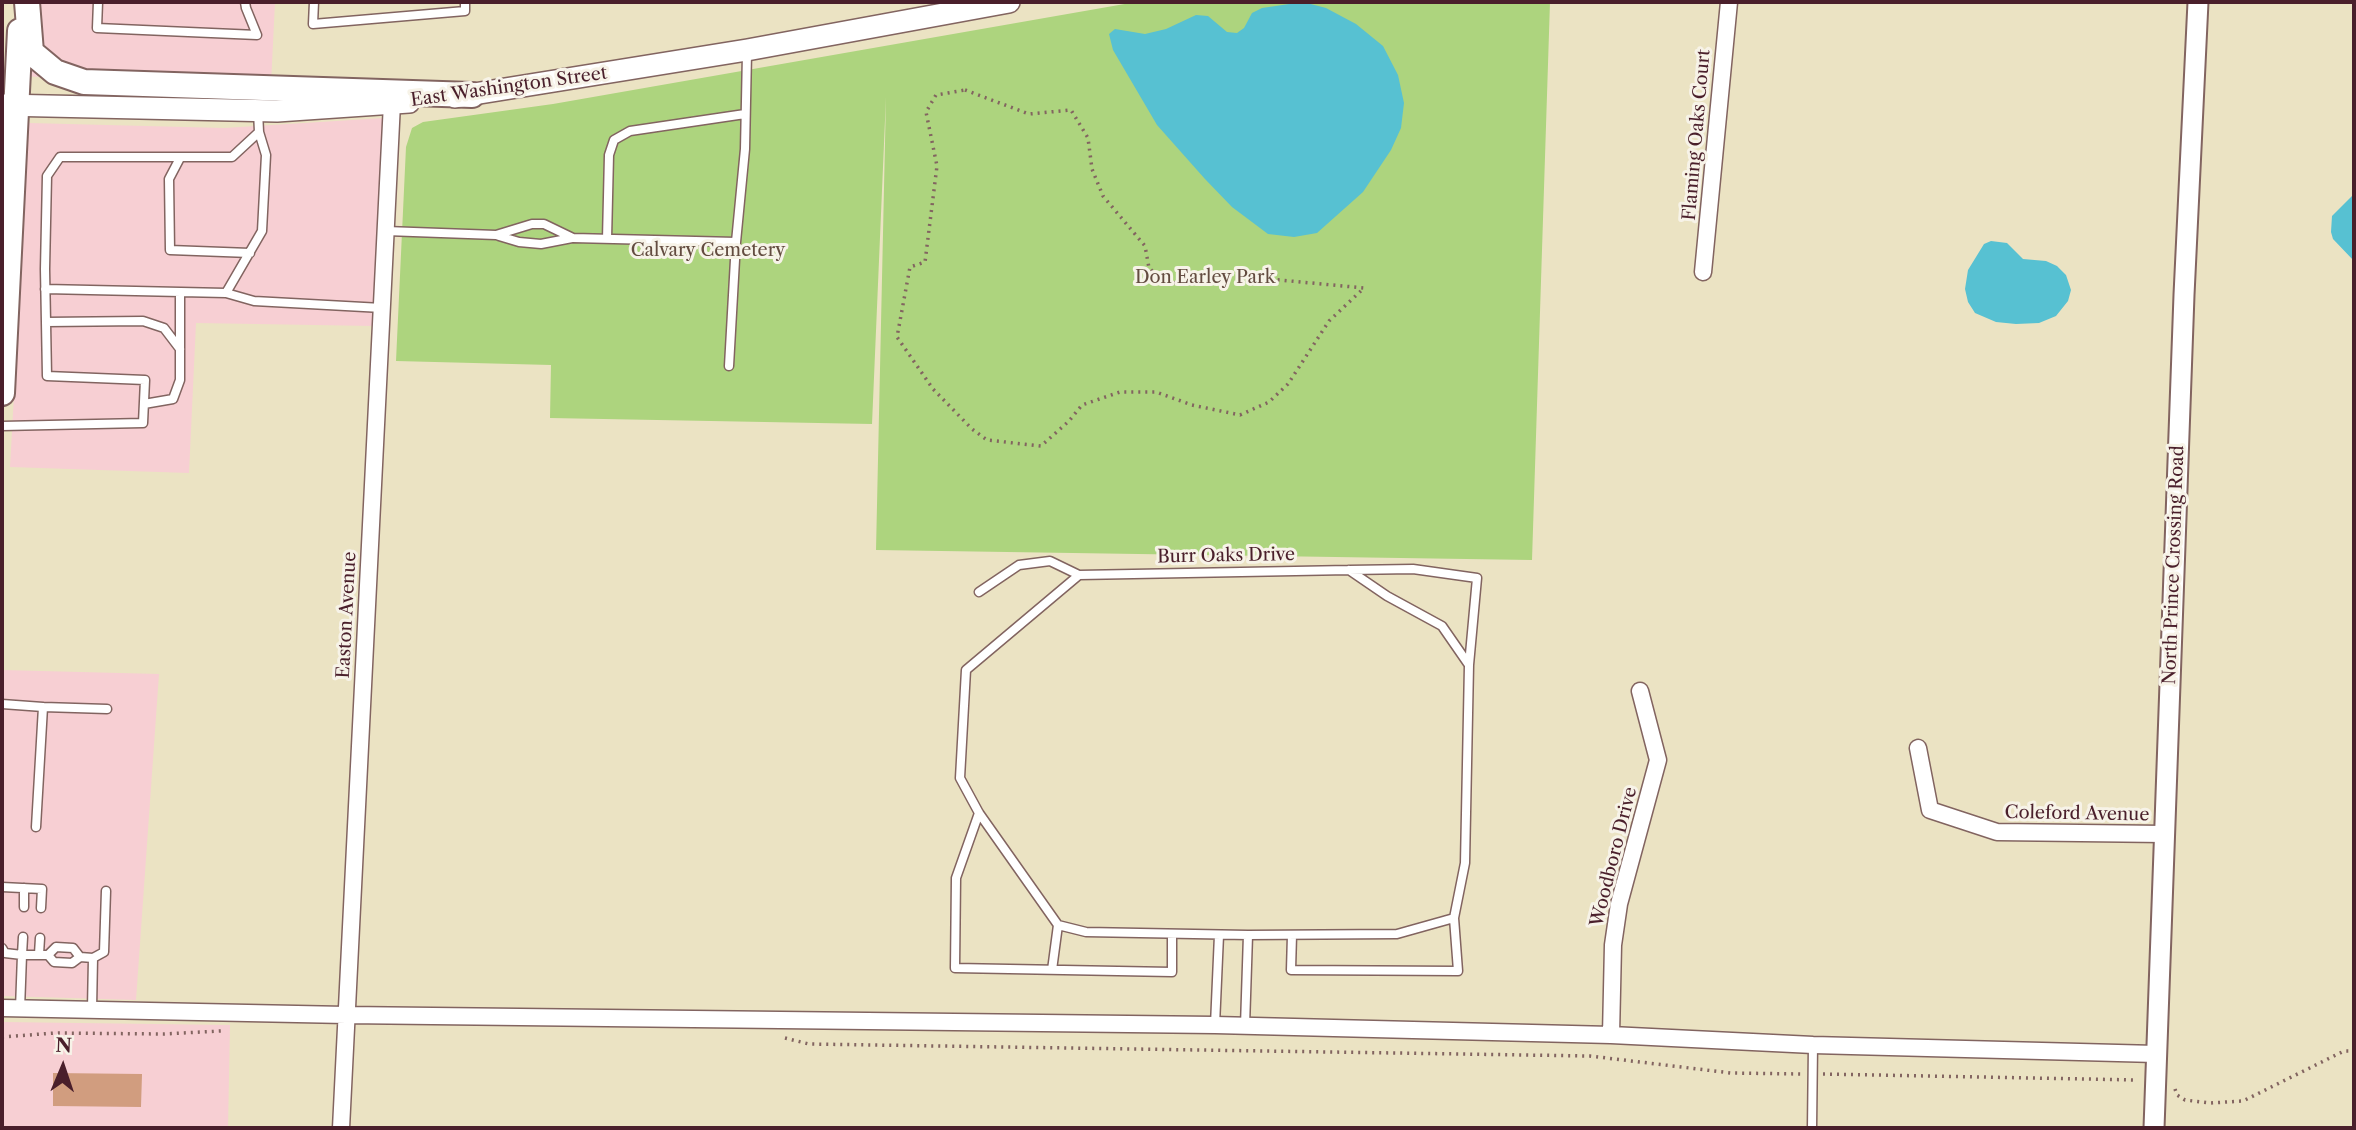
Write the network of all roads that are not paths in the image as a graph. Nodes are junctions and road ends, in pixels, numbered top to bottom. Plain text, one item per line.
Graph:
1 (21, 2) edge
2 (27, 2) edge
3 (98, 2) edge
4 (245, 2) edge
5 (314, 2) edge
6 (465, 2) edge
7 (1002, 2) edge
8 (1729, 2) edge
9 (2198, 2) edge
10 (747, 50) junction
11 (472, 95) junction
12 (393, 103) junction
13 (10, 105) edge
14 (745, 114) junction
15 (259, 122) junction
16 (180, 159) junction
17 (386, 231) junction
18 (496, 235) junction
19 (573, 238) junction
20 (607, 239) junction
21 (736, 242) junction
22 (250, 253) junction
23 (1703, 272) dead end
24 (46, 289) junction
25 (180, 292) junction
26 (226, 293) junction
27 (382, 308) junction
28 (46, 322) junction
29 (180, 349) junction
30 (3, 353) edge
31 (729, 366) dead end
32 (2, 393) edge
33 (144, 404) junction
34 (2, 426) edge
35 (1349, 570) junction
36 (1079, 575) junction
37 (979, 592) dead end
38 (1469, 665) junction
39 (1640, 691) dead end
40 (2, 704) edge
41 (43, 707) junction
42 (107, 709) dead end
43 (1918, 748) dead end
44 (979, 813) junction
45 (36, 827) dead end
46 (2164, 835) junction
47 (2, 887) edge
48 (24, 888) junction
49 (107, 891) dead end
50 (24, 907) dead end
51 (41, 908) dead end
52 (1454, 918) junction
53 (1058, 925) junction
54 (1171, 934) junction
55 (1219, 935) junction
56 (1292, 935) junction
57 (1248, 936) junction
58 (23, 937) dead end
59 (40, 938) dead end
60 (2, 948) edge
61 (22, 955) junction
62 (43, 955) junction
63 (80, 957) junction
64 (93, 958) junction
65 (1052, 970) junction
66 (2, 1009) edge
67 (20, 1009) junction
68 (92, 1009) junction
69 (346, 1015) junction
70 (1215, 1025) junction
71 (1245, 1026) junction
72 (1611, 1035) junction
73 (1813, 1045) junction
74 (2156, 1054) junction
75 (341, 1128) edge
76 (1812, 1128) edge
77 (2154, 1128) edge

1 - 13 main road
2 - 11 main road
3 - 4 lane
5 - 6 lane
7 - 10 main road, East Washington Street
8 - 23 street, Flaming Oaks Court
9 - 46 street, North Prince Crossing Road
10 - 11 main road, East Washington Street
10 - 14 lane
11 - 12 main road, East Washington Street
12 - 15 main road, East Washington Street
12 - 17 street, Easton Avenue
13 - 15 main road, East Washington Street
13 - 30 main road
14 - 20 lane
14 - 21 lane
15 - 16 lane
15 - 22 lane
16 - 22 lane
16 - 24 lane
17 - 18 lane
17 - 27 street, Easton Avenue
18 - 19 lane
18 - 19 lane
19 - 20 lane
20 - 21 lane
21 - 31 lane
22 - 26 lane
24 - 25 lane
24 - 28 lane
25 - 26 lane
25 - 29 lane
26 - 27 lane
27 - 69 street, Easton Avenue
28 - 29 lane
28 - 33 lane
29 - 33 lane
30 - 32 main road
33 - 34 lane
35 - 36 lane, Burr Oaks Drive
35 - 38 lane
35 - 38 lane, Burr Oaks Drive
36 - 37 lane
36 - 44 lane
38 - 52 lane
39 - 72 street, Woodboro Drive
40 - 41 lane
41 - 42 lane
41 - 45 lane
43 - 46 street, Coleford Avenue
44 - 53 lane
44 - 65 lane
46 - 74 street, North Prince Crossing Road
47 - 48 lane
48 - 50 lane
48 - 51 lane
49 - 64 lane
52 - 56 lane
52 - 56 lane
53 - 54 lane
53 - 65 lane
54 - 55 lane
54 - 65 lane
55 - 57 lane
55 - 70 lane
56 - 57 lane
57 - 71 lane
58 - 61 lane
59 - 62 lane
60 - 61 lane
61 - 62 lane
61 - 67 lane
62 - 63 lane
62 - 63 lane
63 - 64 lane
64 - 68 lane
66 - 67 street
67 - 68 street
68 - 69 street
69 - 70 street
69 - 75 street, Easton Avenue
70 - 71 street
71 - 72 street
72 - 73 street
73 - 74 street
73 - 76 lane
74 - 77 street, North Prince Crossing Road

